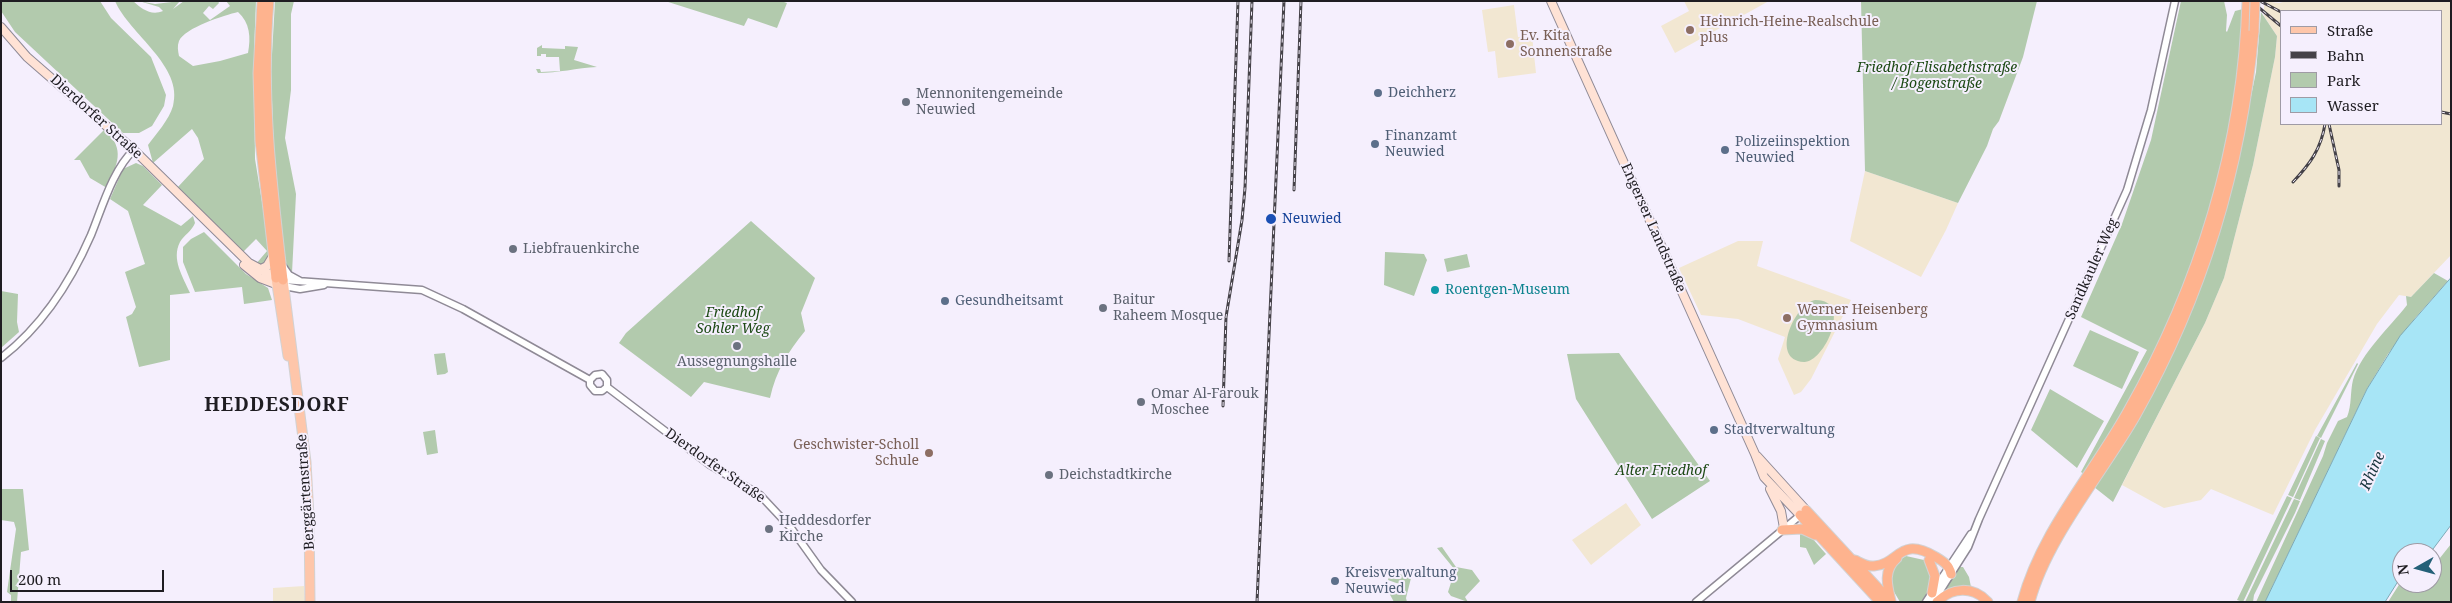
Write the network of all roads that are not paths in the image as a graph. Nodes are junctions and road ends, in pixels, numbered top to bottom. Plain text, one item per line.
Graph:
1 (262, 1) edge
2 (269, 1) edge
3 (1551, 1) edge
4 (2175, 1) edge
5 (2247, 1) edge
6 (2255, 1) edge
7 (1, 27) edge
8 (2250, 29) junction
9 (262, 73) junction
10 (134, 150) junction
11 (191, 206) junction
12 (277, 259) junction
13 (259, 270) junction
14 (280, 282) junction
15 (302, 286) junction
16 (286, 308) junction
17 (1, 358) edge
18 (590, 380) junction
19 (295, 383) junction
20 (607, 387) junction
21 (1755, 454) junction
22 (2093, 477) junction
23 (1768, 482) junction
24 (1803, 513) junction
25 (1976, 525) junction
26 (1783, 529) junction
27 (1820, 537) junction
28 (1849, 557) junction
29 (1934, 559) junction
30 (1955, 559) junction
31 (1949, 571) junction
32 (1934, 599) edge
33 (310, 602) edge
34 (852, 602) edge
35 (1696, 602) edge
36 (1880, 602) edge
37 (1891, 602) edge
38 (1926, 602) edge
39 (1988, 602) edge
40 (2022, 602) edge
41 (2030, 602) edge

1 - 9 highway
2 - 9 highway
3 - 21 main road, Engerser Landstraße
4 - 25 street, Sandkauler Weg
5 - 8 highway
6 - 8 highway, bridge
7 - 10 main road, Dierdorfer Straße
8 - 22 highway
9 - 12 highway
10 - 11 main road, Dierdorfer Straße
10 - 17 street
11 - 13 main road, Dierdorfer Straße
11 - 14 main road, Dierdorfer Straße
12 - 13 main road
12 - 14 highway
12 - 15 street
13 - 14 main road, Dierdorfer Straße
14 - 15 street, Dierdorfer Straße
14 - 16 main road, Berggärtenstraße
14 - 19 main road, Berggärtenstraße
15 - 16 street
15 - 18 street, Dierdorfer Straße
16 - 19 main road, Berggärtenstraße
18 - 20 street
18 - 20 street
19 - 33 main road, Berggärtenstraße
20 - 34 street, Dierdorfer Straße
21 - 23 main road, Engerser Landstraße
21 - 24 main road, Engerser Landstraße
22 - 40 highway
22 - 41 highway
23 - 24 main road, Engerser Landstraße
23 - 26 main road
24 - 26 street
24 - 27 highway
24 - 28 highway
25 - 30 street, Sandkauler Weg
25 - 31 street, Sandkauler Weg
26 - 27 highway
26 - 35 street
27 - 36 highway
28 - 29 highway
28 - 37 highway
29 - 30 highway
29 - 31 highway
29 - 32 highway
29 - 37 highway
30 - 31 street, Sandkauler Weg
31 - 32 street, Sandkauler Weg
32 - 38 street, Sandkauler Weg
32 - 39 highway

